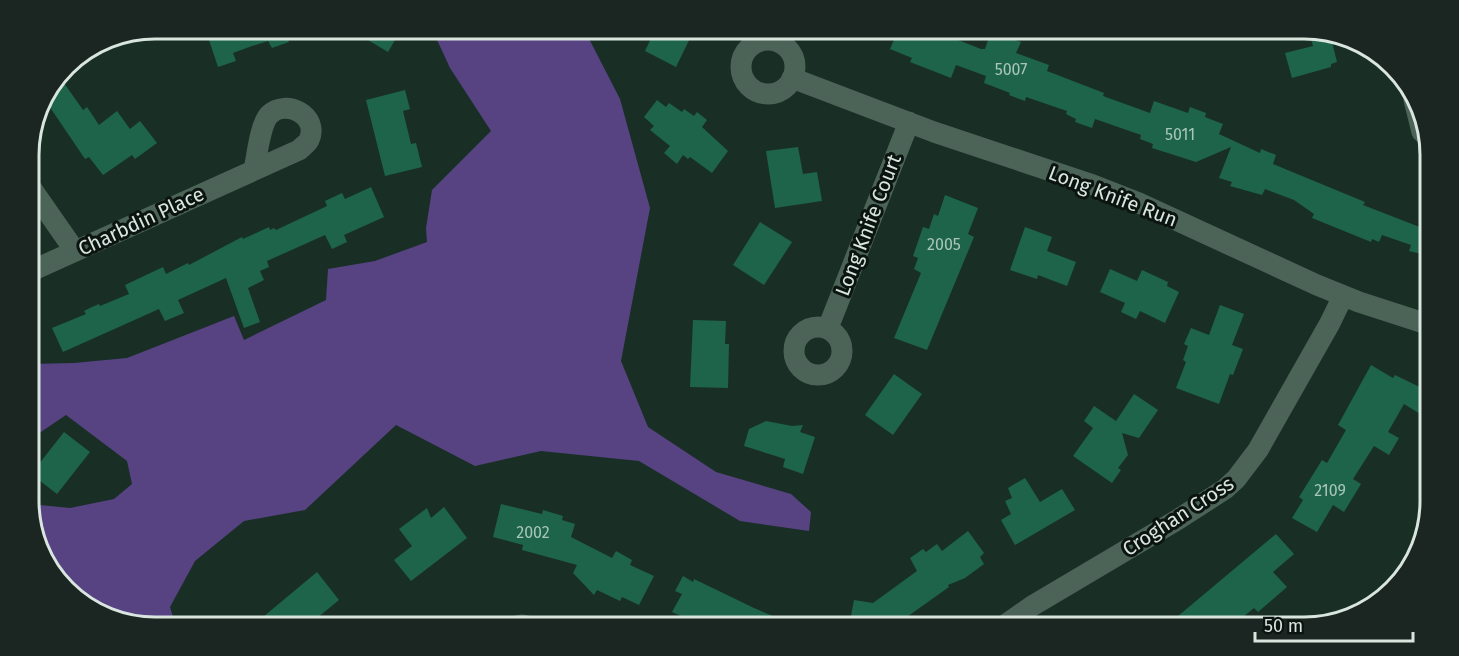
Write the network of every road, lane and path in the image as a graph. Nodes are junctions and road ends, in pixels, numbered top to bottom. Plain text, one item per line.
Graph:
1 (792, 78) dead end
2 (909, 122) junction
3 (254, 170) dead end
4 (39, 199) edge
5 (75, 251) junction
6 (39, 267) edge
7 (1343, 296) junction
8 (1420, 322) edge
9 (828, 328) dead end
10 (1016, 617) edge

1 - 2 street, Long Knife Run
2 - 7 street, Long Knife Run
2 - 9 street, Long Knife Court
3 - 5 street, Charbdin Place
4 - 5 street
5 - 6 street, Charbdin Place
7 - 8 street, Long Knife Run
7 - 10 street, Croghan Cross

